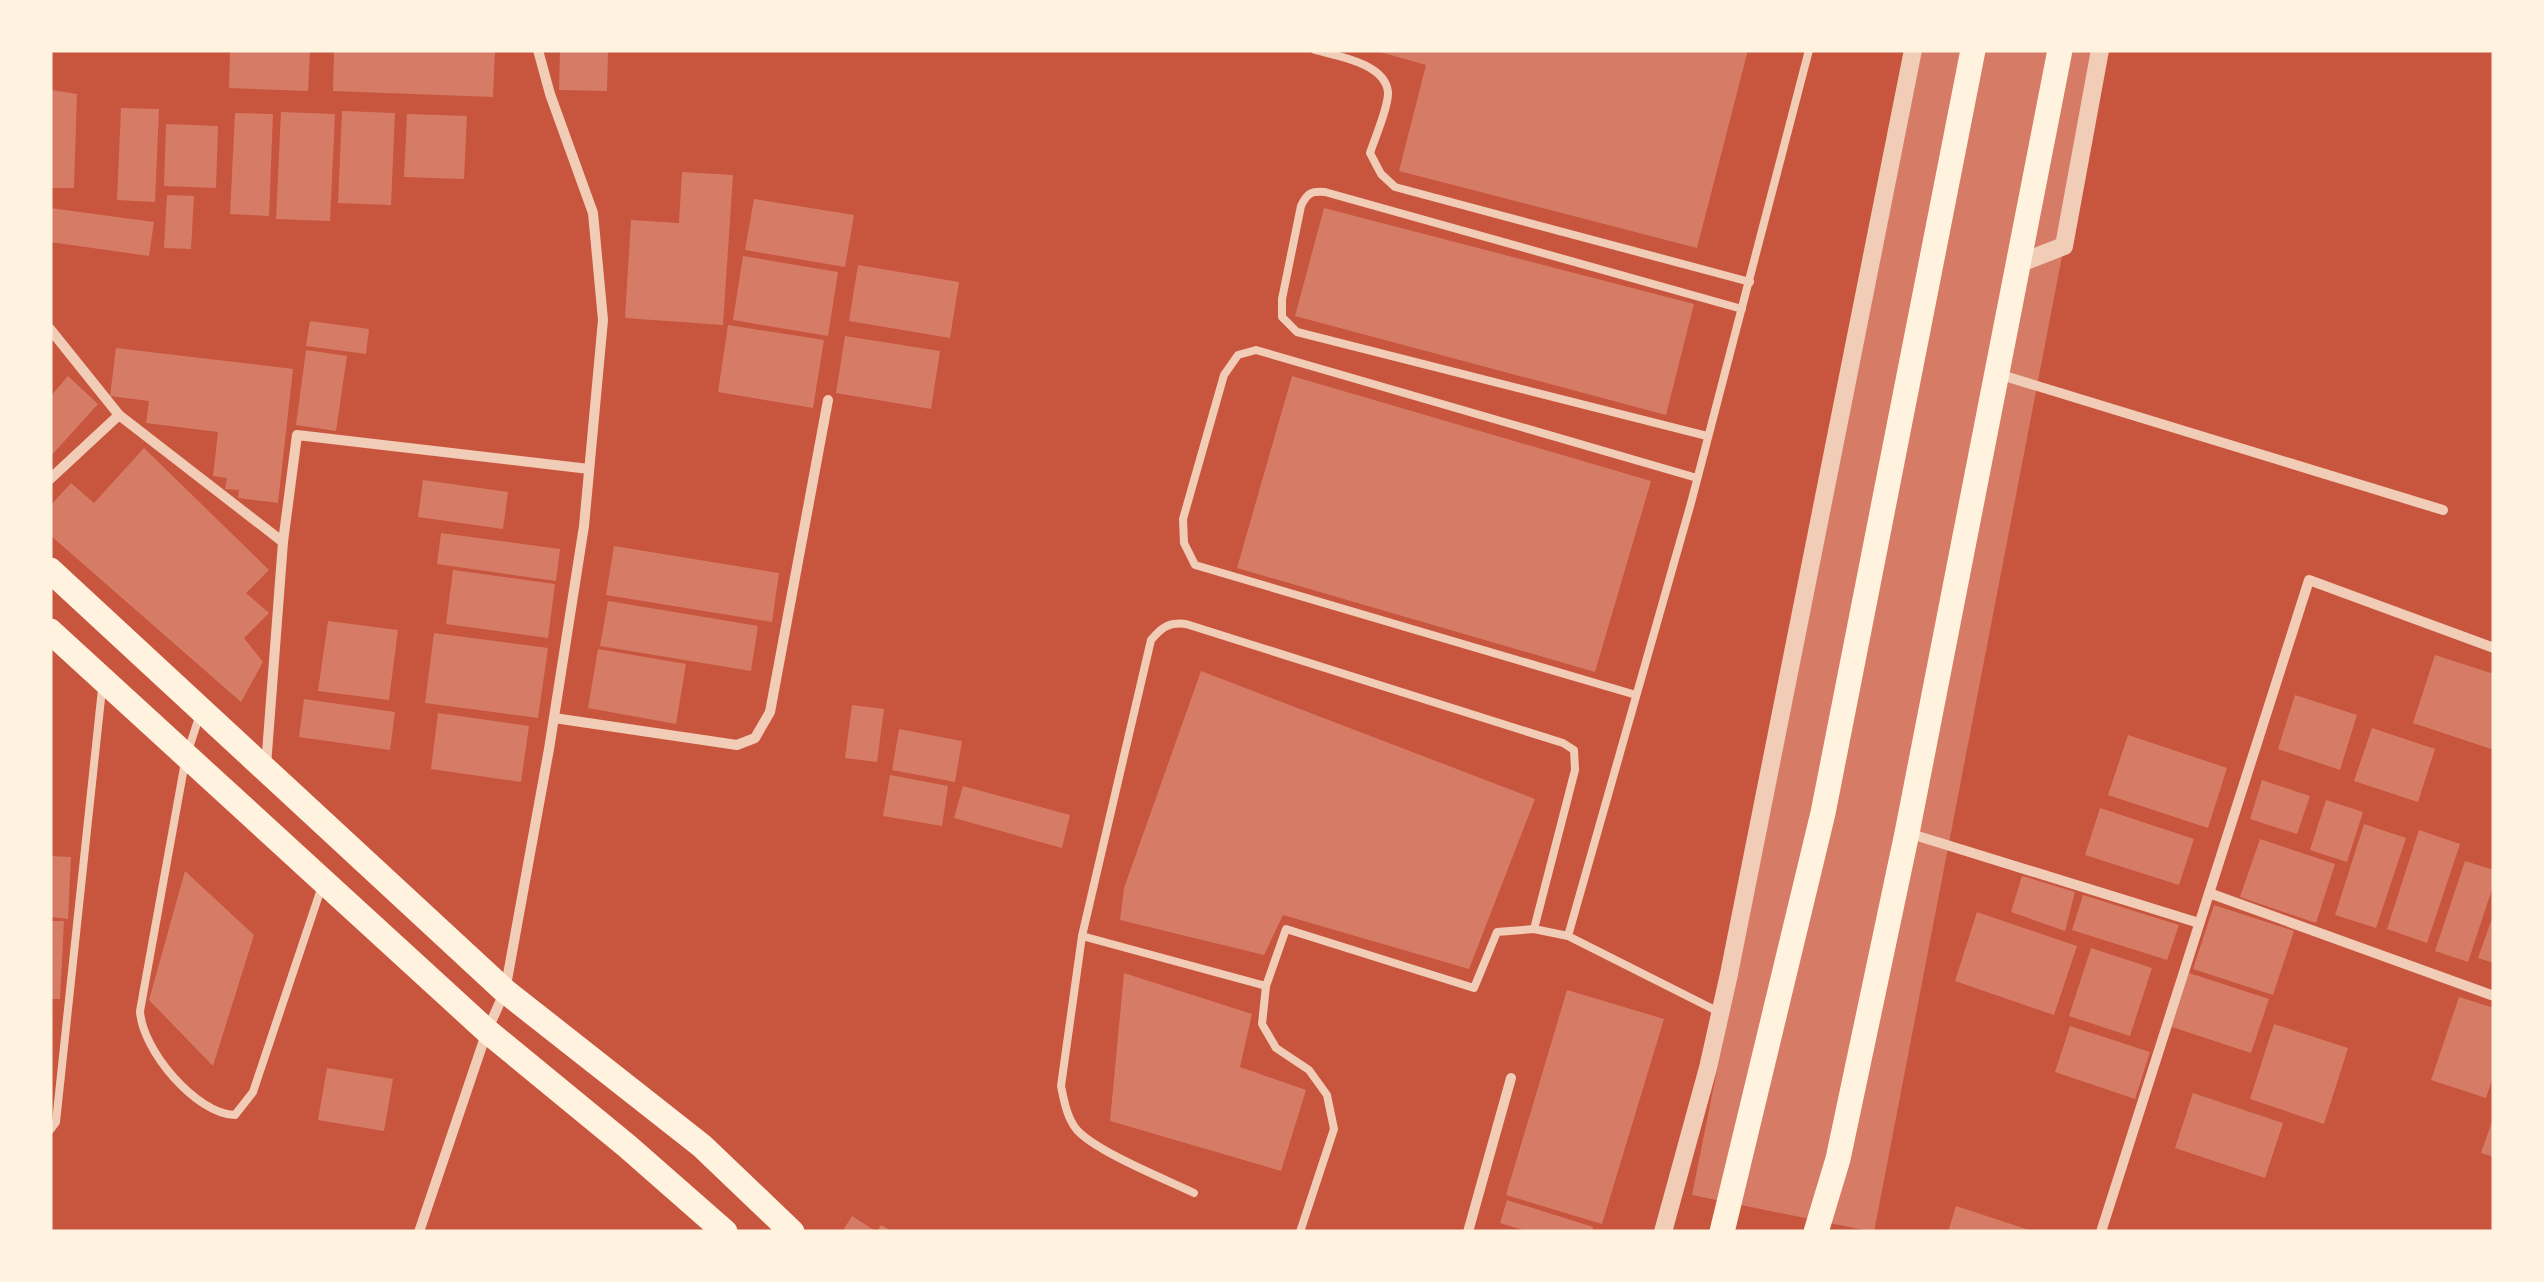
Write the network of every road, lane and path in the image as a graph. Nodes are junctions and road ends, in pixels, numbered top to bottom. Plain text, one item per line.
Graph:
1 (538, 50) edge
2 (1316, 50) edge
3 (1808, 50) edge
4 (1913, 50) edge
5 (1973, 50) edge
6 (2060, 50) edge
7 (2100, 50) edge
8 (2018, 264) junction
9 (1750, 282) junction
10 (1742, 309) junction
11 (50, 330) edge
12 (1997, 373) junction
13 (828, 400) dead end
14 (119, 415) junction
15 (1707, 436) junction
16 (589, 470) junction
17 (1697, 478) junction
18 (50, 480) edge
19 (2443, 510) dead end
20 (283, 542) junction
21 (50, 570) edge
22 (50, 631) edge
23 (2494, 648) edge
24 (102, 680) junction
25 (1636, 695) junction
26 (201, 711) junction
27 (554, 718) junction
28 (186, 756) junction
29 (266, 772) junction
30 (1907, 833) junction
31 (324, 882) junction
32 (2210, 893) junction
33 (2200, 923) junction
34 (1534, 929) junction
35 (1082, 936) junction
36 (1568, 936) junction
37 (1266, 986) junction
38 (505, 992) junction
39 (2494, 996) edge
40 (1720, 1012) junction
41 (487, 1031) junction
42 (1510, 1078) dead end
43 (50, 1130) edge
44 (1194, 1193) dead end
45 (420, 1232) edge
46 (725, 1232) edge
47 (792, 1232) edge
48 (1300, 1232) edge
49 (1468, 1232) edge
50 (1663, 1232) edge
51 (1722, 1232) edge
52 (1816, 1232) edge
53 (2102, 1232) edge

1 - 16 street
2 - 9 lane
3 - 9 lane
4 - 40 street
5 - 51 main road
6 - 8 main road
7 - 8 street
8 - 12 main road
9 - 10 lane
10 - 15 lane
10 - 15 lane
11 - 14 street
12 - 19 street
12 - 30 main road
13 - 27 street
14 - 18 street
14 - 20 street
15 - 17 lane
16 - 20 street
16 - 27 street
17 - 25 lane
17 - 25 lane
20 - 29 street
21 - 26 main road
22 - 24 main road
23 - 32 street
24 - 28 main road
24 - 43 lane
25 - 36 lane
26 - 28 lane
26 - 29 main road
27 - 38 street
28 - 31 main road
28 - 31 lane
29 - 38 main road
30 - 33 street
30 - 52 main road
31 - 41 main road
32 - 33 street
32 - 39 street
33 - 53 street
34 - 35 lane
34 - 36 lane
34 - 37 lane
35 - 37 lane
35 - 44 lane
36 - 40 lane
37 - 48 lane
38 - 41 street
38 - 47 main road
40 - 50 street
41 - 45 street
41 - 46 main road
42 - 49 street

